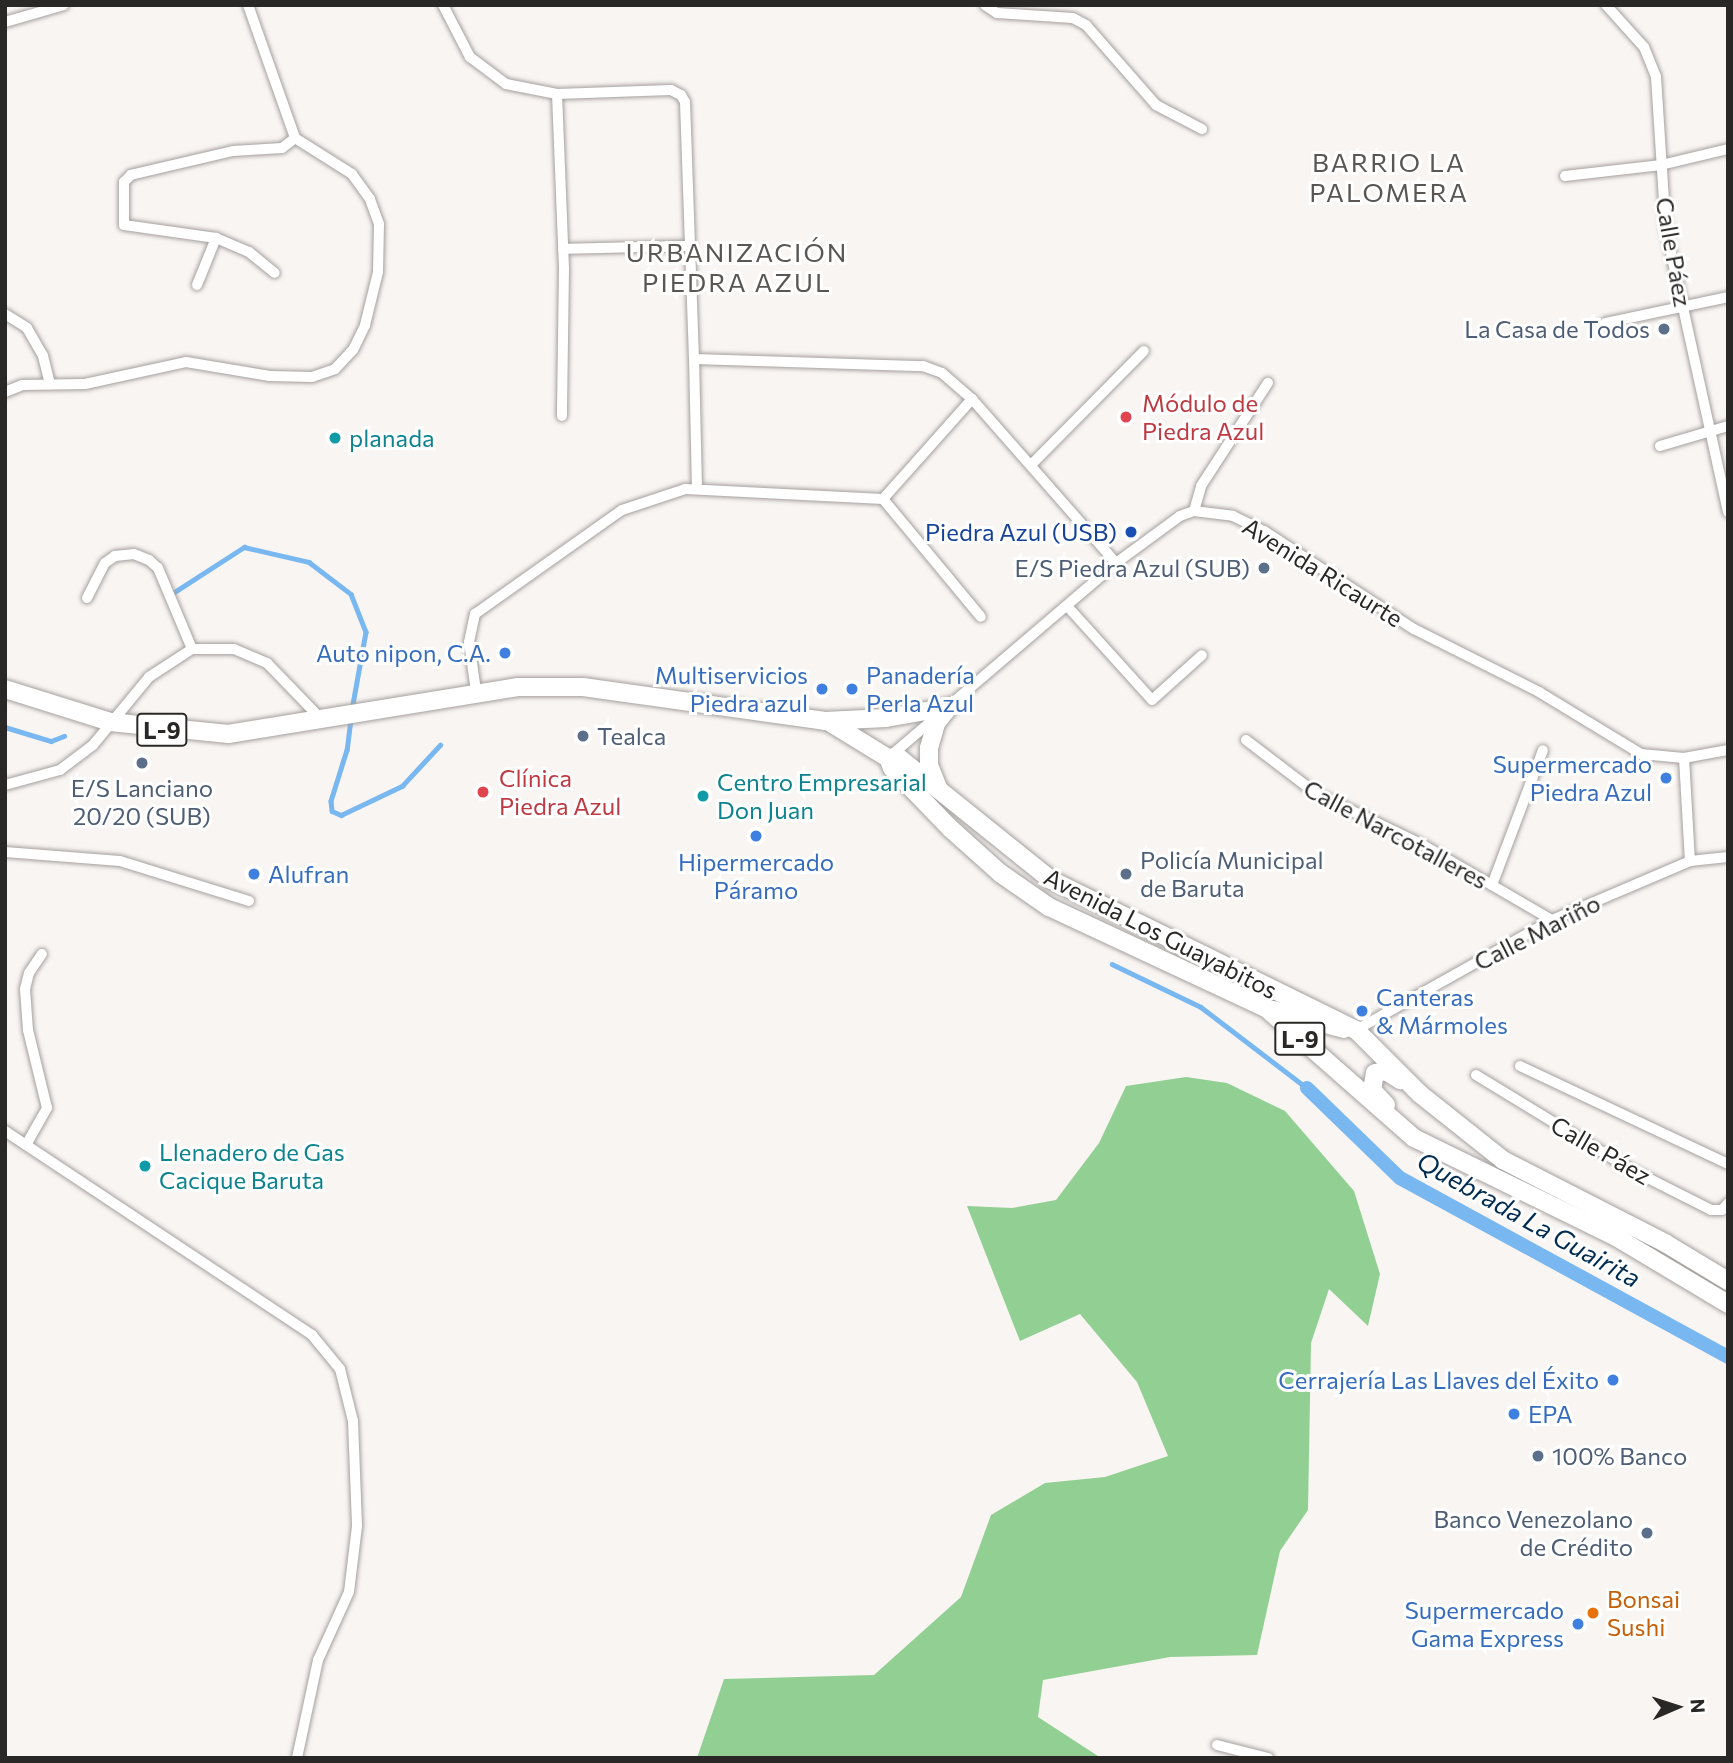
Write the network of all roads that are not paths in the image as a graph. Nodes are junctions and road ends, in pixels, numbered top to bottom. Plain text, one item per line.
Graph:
1 (64, 5) edge
2 (248, 5) edge
3 (443, 5) edge
4 (985, 5) edge
5 (1606, 5) edge
6 (5, 22) edge
7 (557, 94) junction
8 (1202, 129) dead end
9 (295, 138) junction
10 (1728, 149) edge
11 (1661, 165) junction
12 (1565, 176) dead end
13 (216, 238) junction
14 (689, 246) junction
15 (563, 249) junction
16 (275, 273) dead end
17 (197, 285) dead end
18 (1728, 297) edge
19 (1682, 305) junction
20 (5, 314) edge
21 (1605, 323) dead end
22 (1144, 351) dead end
23 (694, 359) junction
24 (1268, 383) dead end
25 (50, 384) junction
26 (5, 392) edge
27 (972, 399) junction
28 (562, 416) dead end
29 (1728, 426) edge
30 (1709, 430) junction
31 (1660, 446) dead end
32 (1032, 464) junction
33 (698, 489) junction
34 (883, 499) junction
35 (1194, 511) junction
36 (1728, 512) edge
37 (1116, 563) junction
38 (87, 598) dead end
39 (1068, 607) junction
40 (981, 617) dead end
41 (192, 649) junction
42 (1202, 654) dead end
43 (5, 689) edge
44 (476, 691) junction
45 (949, 707) junction
46 (825, 720) junction
47 (323, 721) junction
48 (110, 722) junction
49 (1246, 740) dead end
50 (1543, 750) dead end
51 (1728, 750) edge
52 (888, 758) junction
53 (1684, 758) junction
54 (5, 785) edge
55 (942, 794) junction
56 (5, 852) edge
57 (1728, 857) edge
58 (1690, 861) junction
59 (1492, 885) junction
60 (248, 901) dead end
61 (1552, 920) junction
62 (42, 954) dead end
63 (1266, 1007) junction
64 (1356, 1030) junction
65 (1520, 1066) dead end
66 (1476, 1075) dead end
67 (1420, 1094) junction
68 (5, 1131) edge
69 (26, 1145) junction
70 (1461, 1164) junction
71 (1728, 1164) edge
72 (1728, 1203) edge
73 (1728, 1281) edge
74 (1728, 1304) edge
75 (1217, 1745) dead end
76 (297, 1758) edge
77 (1268, 1758) edge

1 - 6 street
2 - 9 street
3 - 7 street
4 - 8 street
5 - 11 street, Calle Páez
7 - 14 street
7 - 15 street
9 - 13 street
9 - 25 street
10 - 11 street
11 - 12 street
11 - 19 street, Calle Páez
13 - 16 street
13 - 17 street
14 - 15 street
14 - 23 street
15 - 28 street
18 - 19 street
19 - 21 street
19 - 30 street, Calle Páez
20 - 25 street
22 - 32 street
23 - 27 street
23 - 33 street
24 - 35 street
25 - 26 street
27 - 32 street
27 - 34 street
29 - 30 street
30 - 31 street
30 - 36 street, Calle Páez
32 - 37 street
33 - 34 street
33 - 44 street
34 - 40 street
35 - 37 street
35 - 53 street, Avenida Ricaurte
37 - 39 street
38 - 41 street
39 - 42 street
39 - 45 street
41 - 47 street
41 - 48 street
43 - 48 main road, L-9
44 - 46 main road, L-9
44 - 47 main road, L-9
45 - 46 main road, L-9
45 - 52 street
45 - 55 main road
46 - 52 main road, L-9
47 - 48 main road, L-9
48 - 54 street
49 - 59 street, Calle Narcotalleres
50 - 59 street
51 - 53 street, Avenida Ricaurte
52 - 55 main road, Avenida Los Guayabitos / L-9
52 - 63 main road, Avenida Los Guayabitos / L-9
53 - 58 street
55 - 64 main road, Avenida Los Guayabitos / L-9
56 - 60 street
57 - 58 street, Calle Mariño
58 - 61 street, Calle Mariño
59 - 61 street, Calle Narcotalleres
61 - 64 street, Calle Mariño
62 - 69 street
63 - 64 main road
63 - 70 main road, Avenida Los Guayabitos / L-9
64 - 67 main road, Avenida Los Guayabitos / L-9
65 - 71 street
66 - 72 street, Calle Páez
67 - 70 main road, L-9
67 - 73 main road, Avenida Los Guayabitos / L-9
68 - 69 street
69 - 76 street
70 - 74 main road, Avenida Los Guayabitos / L-9
75 - 77 street

